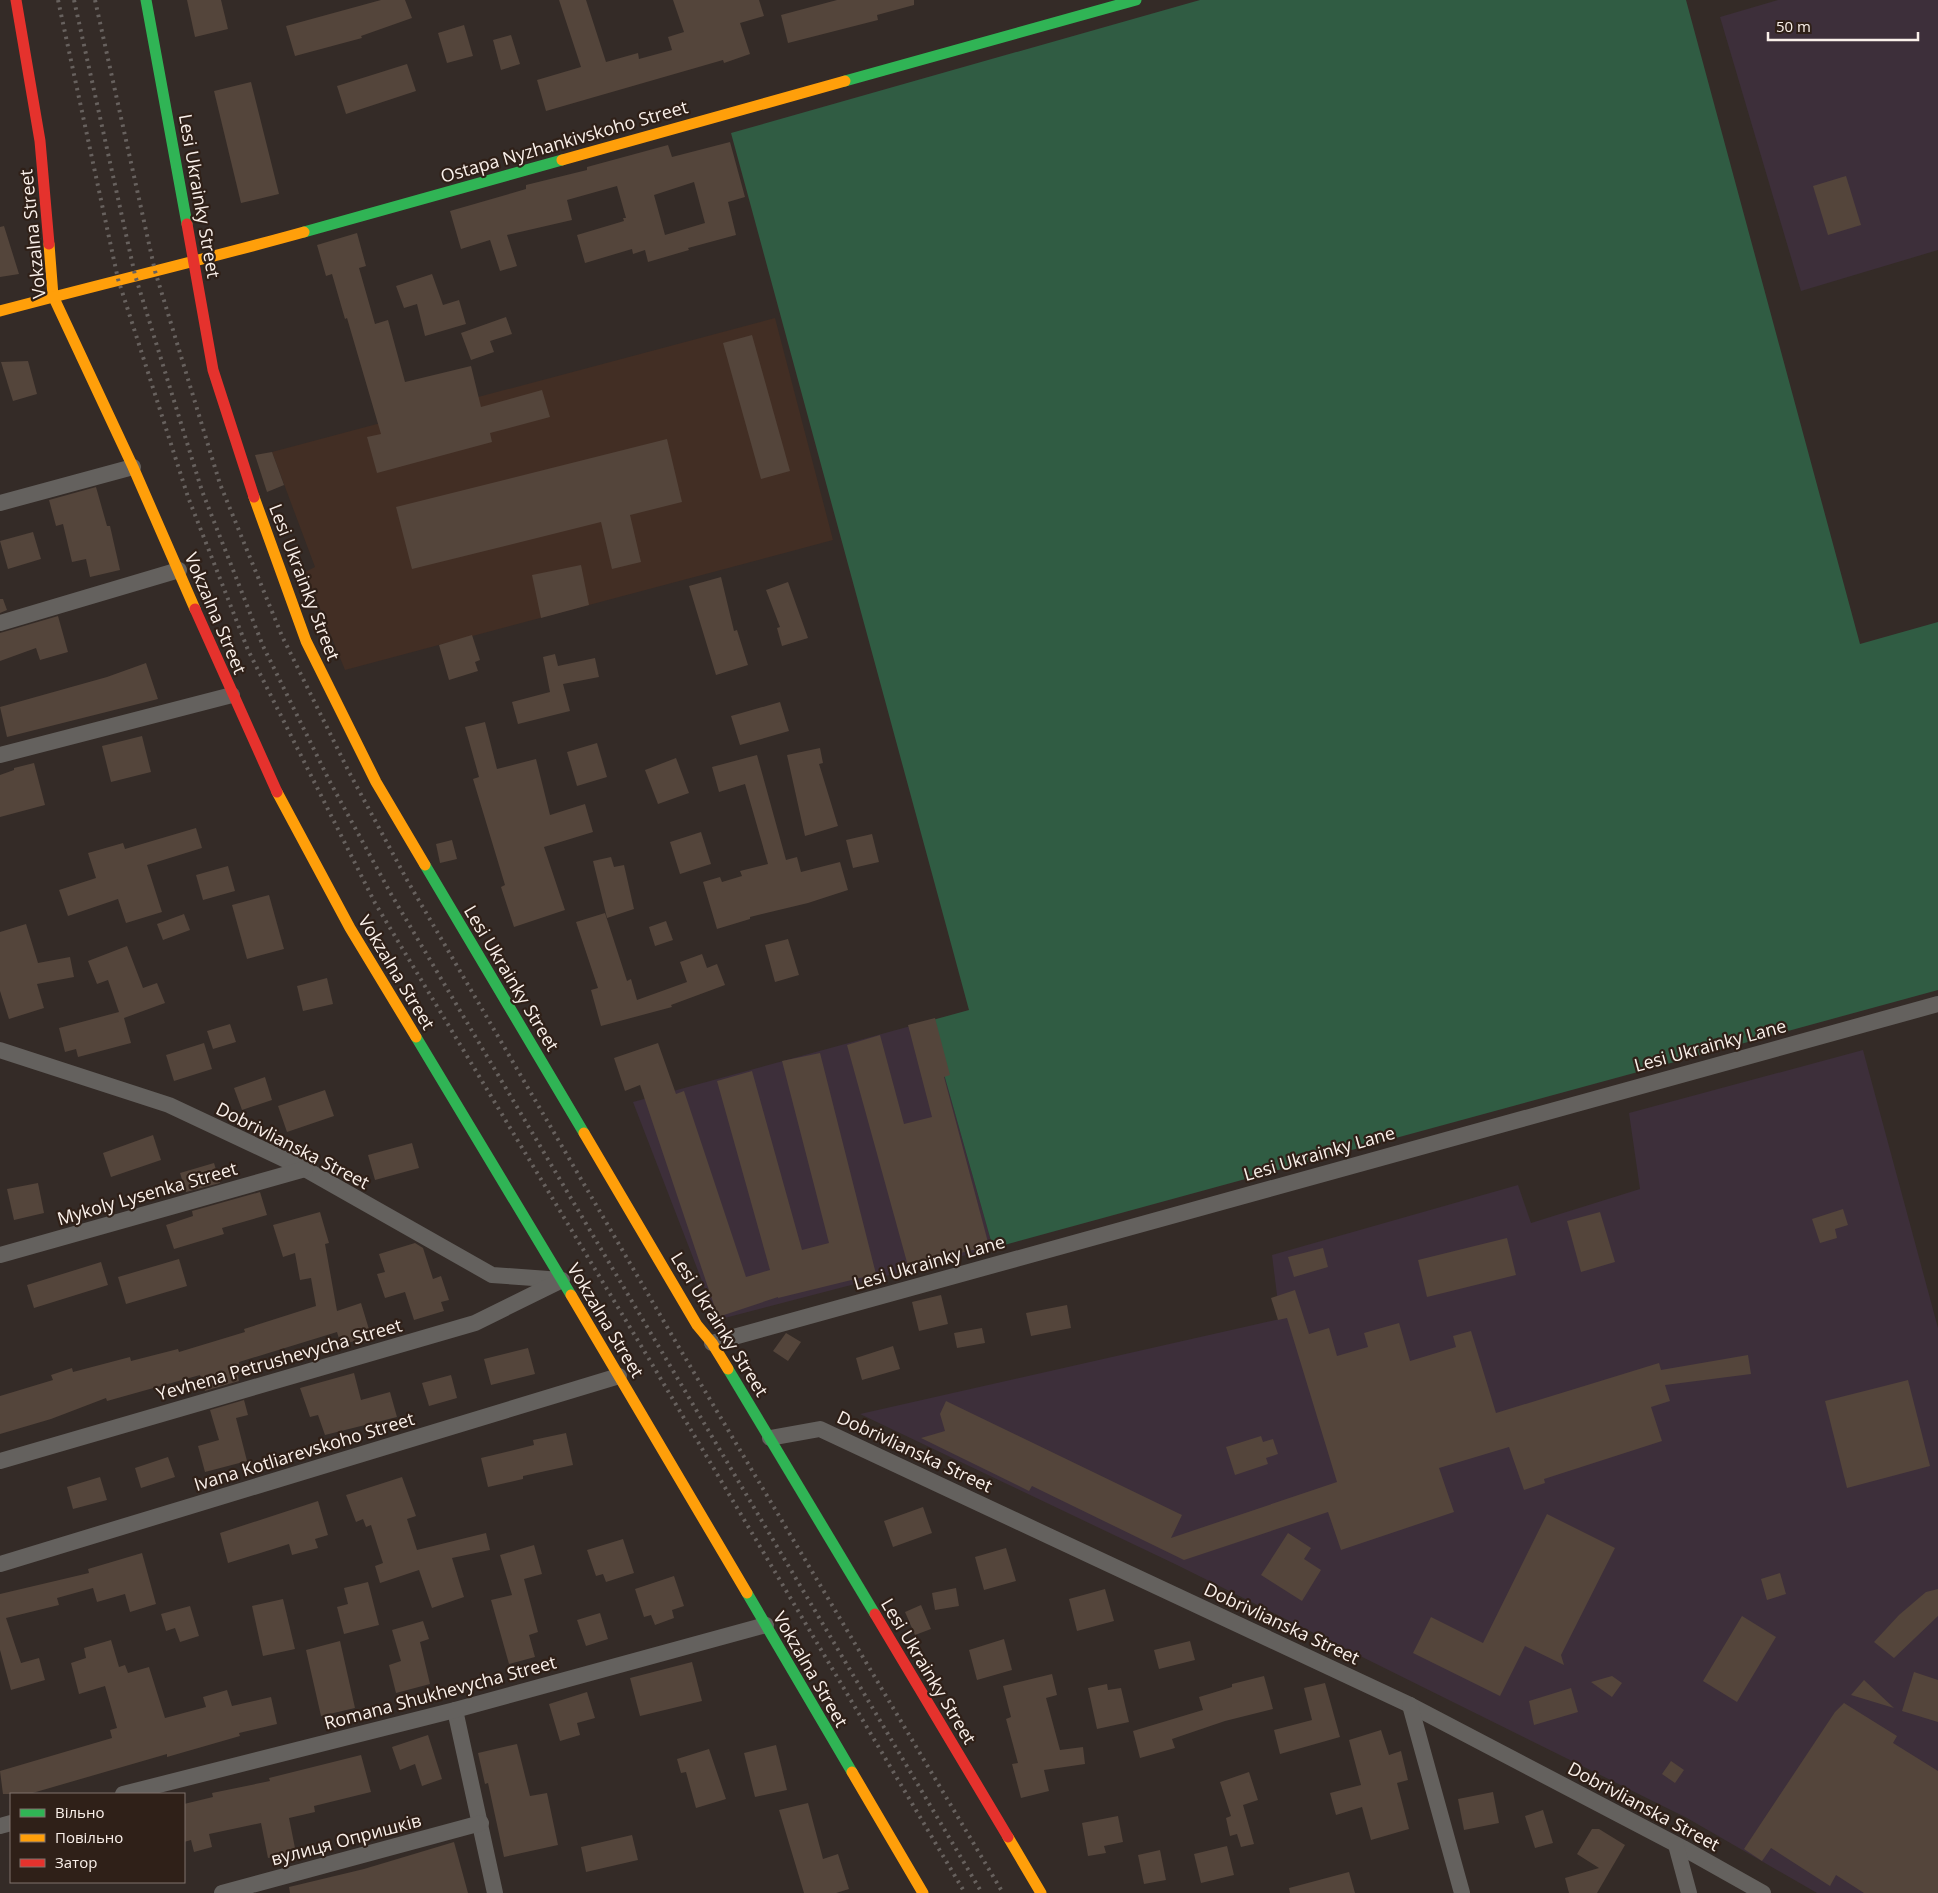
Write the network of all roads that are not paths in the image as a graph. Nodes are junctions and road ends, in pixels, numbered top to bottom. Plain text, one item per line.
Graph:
1 (16, 0) edge
2 (146, 0) edge
3 (1136, 0) edge
4 (1107, 4) edge
5 (195, 262) junction
6 (53, 296) junction
7 (0, 311) edge
8 (133, 468) junction
9 (0, 503) edge
10 (179, 570) junction
11 (0, 623) edge
12 (232, 695) junction
13 (0, 755) edge
14 (1938, 1004) edge
15 (0, 1050) edge
16 (305, 1170) junction
17 (0, 1255) edge
18 (562, 1280) junction
19 (712, 1343) junction
20 (619, 1376) junction
21 (770, 1438) junction
22 (0, 1460) edge
23 (0, 1564) edge
24 (766, 1626) junction
25 (1410, 1705) junction
26 (455, 1710) junction
27 (127, 1793) edge
28 (480, 1823) junction
29 (1676, 1844) junction
30 (222, 1893) edge
31 (495, 1893) edge
32 (923, 1893) edge
33 (1041, 1893) edge
34 (1462, 1893) edge
35 (1689, 1893) edge
36 (1763, 1893) edge

1 - 6 street, Vokzalna Street
2 - 5 street, Lesi Ukrainky Street
3 - 4 street, Ostapa Nyzhankivskoho Street
4 - 5 street, Ostapa Nyzhankivskoho Street
5 - 6 street, Ostapa Nyzhankivskoho Street
5 - 19 street, Lesi Ukrainky Street
6 - 7 street, Ostapa Nyzhankivskoho Street
6 - 8 street, Vokzalna Street
8 - 9 street
8 - 10 street, Vokzalna Street
10 - 11 street
10 - 12 street, Vokzalna Street
12 - 13 street
12 - 18 street, Vokzalna Street
14 - 19 street, Lesi Ukrainky Lane
15 - 16 street, Dobrivlianska Street
16 - 17 street, Mykoly Lysenka Street
16 - 18 street, Dobrivlianska Street
18 - 20 street, Vokzalna Street
18 - 22 street, Yevhena Petrushevycha Street
19 - 21 street, Lesi Ukrainky Street
20 - 23 street, Ivana Kotliarevskoho Street
20 - 24 street, Vokzalna Street
21 - 25 street, Dobrivlianska Street
21 - 33 street, Lesi Ukrainky Street
24 - 26 street, Romana Shukhevycha Street
24 - 32 street, Vokzalna Street
25 - 29 street, Dobrivlianska Street
25 - 34 street
26 - 27 street, Romana Shukhevycha Street
26 - 28 street
28 - 30 street, вулиця Опришків
28 - 31 street
29 - 35 street
29 - 36 street, Dobrivlianska Street

